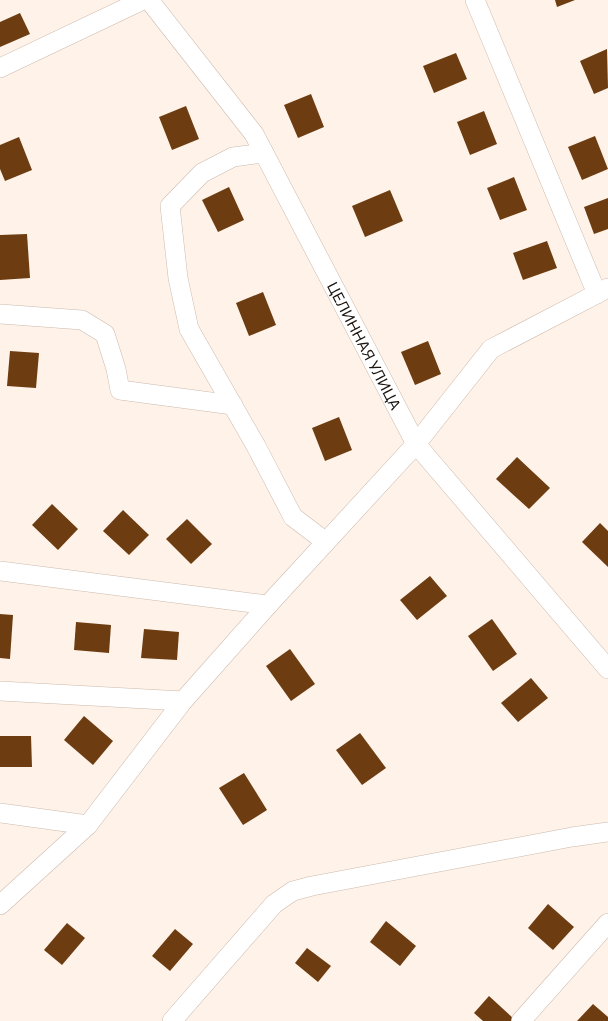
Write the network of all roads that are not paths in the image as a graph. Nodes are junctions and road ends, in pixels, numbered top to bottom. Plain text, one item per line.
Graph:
1 (143, 0) edge
2 (150, 0) edge
3 (475, 0) edge
4 (0, 68) edge
5 (264, 153) junction
6 (602, 291) edge
7 (0, 314) edge
8 (233, 405) junction
9 (416, 444) junction
10 (326, 542) junction
11 (0, 571) edge
12 (268, 605) junction
13 (608, 669) edge
14 (0, 692) edge
15 (183, 701) junction
16 (0, 813) edge
17 (88, 824) junction
18 (608, 832) edge
19 (0, 905) edge
20 (608, 923) edge
21 (172, 1021) edge
22 (521, 1021) edge

1 - 4 street
2 - 5 street, ЦЕЛИННАЯ УЛИЦА
3 - 6 street
5 - 8 street
5 - 9 street, ЦЕЛИННАЯ УЛИЦА
6 - 9 street
7 - 8 street
8 - 10 street
9 - 10 street
9 - 13 street, ЦЕЛИННАЯ УЛИЦА
10 - 12 street
11 - 12 street
12 - 15 street
14 - 15 street
15 - 17 street
16 - 17 street
17 - 19 street
18 - 21 street
20 - 22 street

